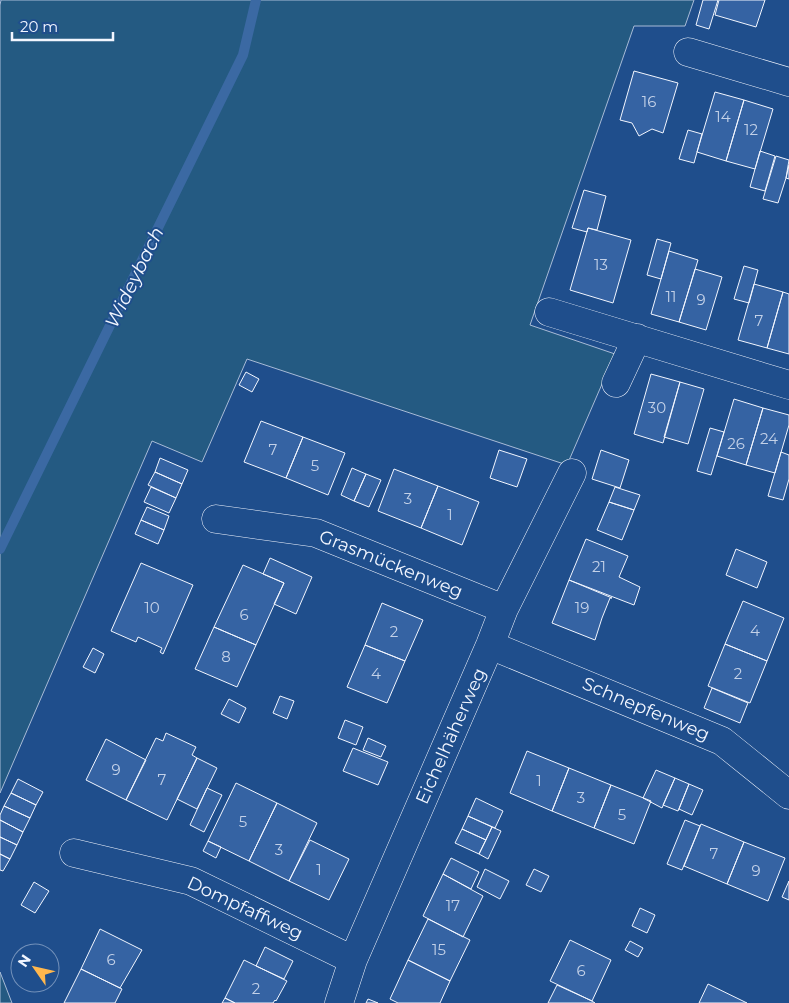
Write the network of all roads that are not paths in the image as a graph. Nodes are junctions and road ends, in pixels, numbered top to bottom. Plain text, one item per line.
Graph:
1 (688, 52) dead end
2 (789, 82) edge
3 (549, 312) dead end
4 (637, 338) junction
5 (616, 383) dead end
6 (789, 385) edge
7 (572, 472) dead end
8 (216, 519) dead end
9 (504, 610) junction
10 (490, 644) junction
11 (789, 795) edge
12 (74, 853) dead end
13 (353, 960) junction
14 (339, 1003) edge

1 - 2 street
3 - 4 street
4 - 5 street
4 - 6 street
7 - 9 street, Eichelhäherweg
8 - 9 street, Grasmückenweg
9 - 10 street, Eichelhäherweg
10 - 11 street, Schnepfenweg
10 - 13 street, Eichelhäherweg
12 - 13 street, Dompfaffweg
13 - 14 street, Eichelhäherweg

